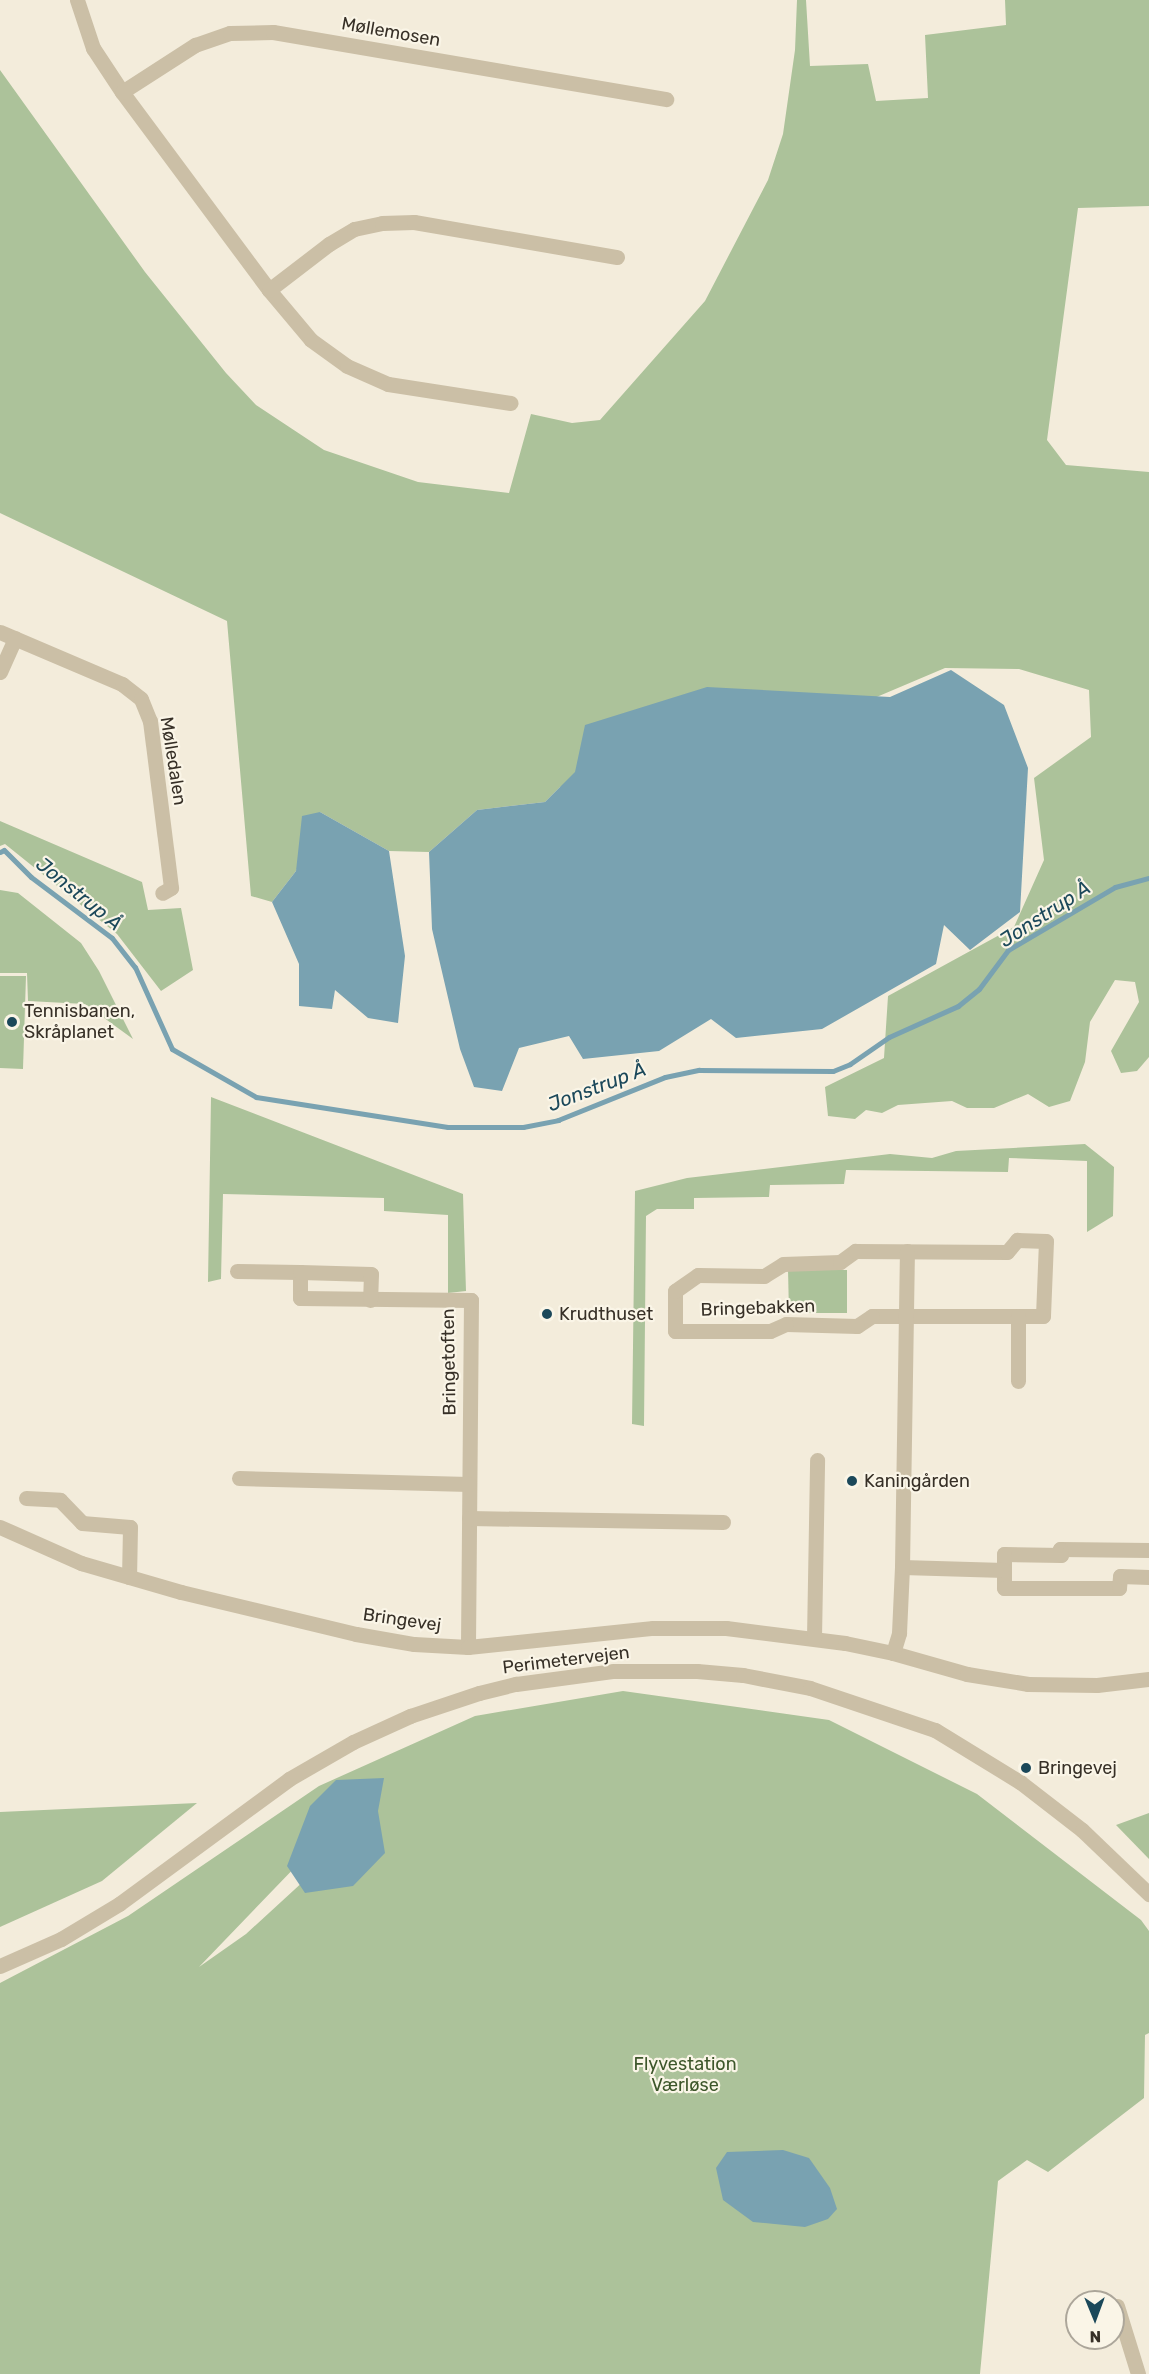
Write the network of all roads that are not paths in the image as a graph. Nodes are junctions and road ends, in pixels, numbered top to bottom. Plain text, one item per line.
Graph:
1 (77, 0) edge
2 (122, 92) junction
3 (666, 99) dead end
4 (617, 257) dead end
5 (269, 290) junction
6 (511, 403) dead end
7 (0, 632) edge
8 (15, 638) junction
9 (0, 672) edge
10 (162, 893) dead end
11 (907, 1251) junction
12 (237, 1271) dead end
13 (300, 1272) junction
14 (370, 1300) junction
15 (908, 1316) junction
16 (1018, 1316) junction
17 (1018, 1381) dead end
18 (818, 1460) dead end
19 (239, 1478) dead end
20 (469, 1484) junction
21 (26, 1498) dead end
22 (469, 1518) junction
23 (723, 1522) dead end
24 (0, 1527) edge
25 (1149, 1550) edge
26 (903, 1567) junction
27 (1004, 1570) junction
28 (1149, 1576) edge
29 (129, 1577) junction
30 (814, 1638) junction
31 (468, 1647) junction
32 (893, 1653) junction
33 (1149, 1679) edge
34 (1149, 1894) edge
35 (0, 1966) edge
36 (1125, 2332) edge
37 (1138, 2374) edge

1 - 2 street
2 - 3 street, Møllemosen
2 - 5 street
4 - 5 street
5 - 6 street
7 - 8 street, Mølledalen
8 - 9 street
8 - 10 street, Mølledalen
11 - 15 street
11 - 15 street, Bringebakken
11 - 16 street, Bringebakken
12 - 13 street
13 - 14 street, Bringetoften
13 - 14 street
14 - 20 street, Bringetoften
15 - 16 street, Bringebakken
15 - 26 street
16 - 17 street
18 - 30 street
19 - 20 street
20 - 22 street, Bringetoften
21 - 29 street
22 - 23 street
22 - 31 street, Bringetoften
24 - 29 street, Bringevej
25 - 27 street
26 - 27 street
26 - 32 street
27 - 28 street
29 - 31 street, Bringevej
30 - 31 street, Bringevej
30 - 32 street, Bringevej
32 - 33 street, Bringevej
34 - 35 street, Perimetervejen
36 - 37 street

